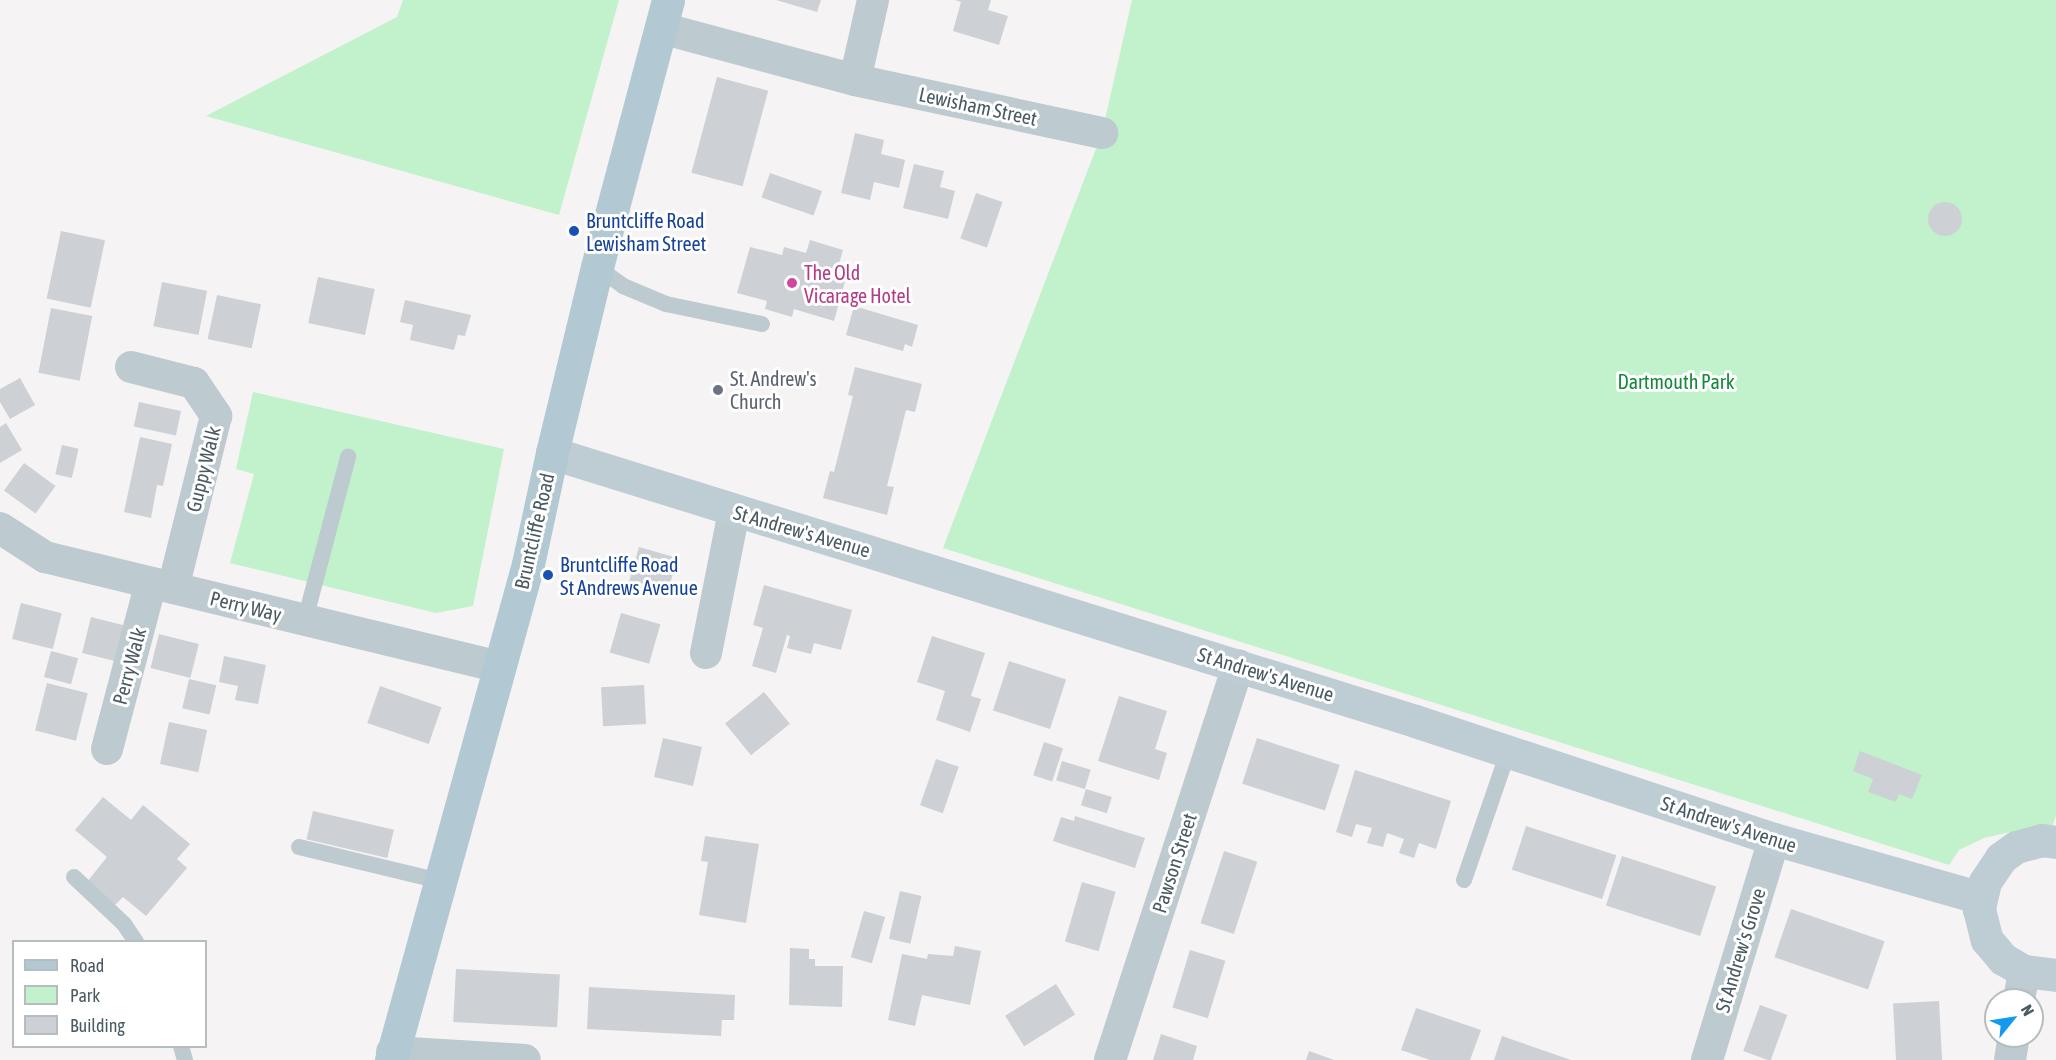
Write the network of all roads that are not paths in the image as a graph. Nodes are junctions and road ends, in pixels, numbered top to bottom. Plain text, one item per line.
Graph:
1 (873, 0) edge
2 (664, 14) edge
3 (855, 80) junction
4 (1102, 133) dead end
5 (597, 267) junction
6 (762, 324) dead end
7 (131, 367) dead end
8 (552, 453) junction
9 (348, 457) dead end
10 (734, 512) junction
11 (0, 528) edge
12 (162, 585) junction
13 (304, 620) junction
14 (706, 653) dead end
15 (1238, 665) junction
16 (500, 667) junction
17 (107, 749) dead end
18 (1508, 752) junction
19 (1774, 839) junction
20 (2056, 842) edge
21 (299, 847) dead end
22 (74, 877) dead end
23 (1464, 880) dead end
24 (440, 881) junction
25 (1981, 898) junction
26 (135, 940) edge
27 (2056, 975) edge
28 (2022, 986) edge
29 (391, 1056) edge
30 (525, 1060) edge
31 (1110, 1060) edge
32 (1707, 1060) edge

1 - 3 street
2 - 3 street, Lewisham Street
2 - 5 main road, Bruntcliffe Road
3 - 4 street, Lewisham Street
5 - 6 lane
5 - 8 main road, Bruntcliffe Road
7 - 12 street, Guppy Walk
8 - 10 street, St Andrew's Avenue
8 - 16 main road, Bruntcliffe Road
9 - 13 lane
10 - 14 street
10 - 15 street, St Andrew's Avenue
11 - 12 street, Perry Way
12 - 13 street, Perry Way
12 - 17 street, Perry Walk
13 - 16 street, Perry Way
15 - 18 street, St Andrew's Avenue
15 - 31 street, Pawson Street
16 - 24 main road, Bruntcliffe Road
18 - 19 street, St Andrew's Avenue
18 - 23 lane
19 - 25 street, St Andrew's Avenue
19 - 32 street, St Andrew's Grove
20 - 25 street
21 - 24 lane
22 - 26 lane
24 - 29 main road, Bruntcliffe Road
25 - 28 street
27 - 28 street
29 - 30 street

